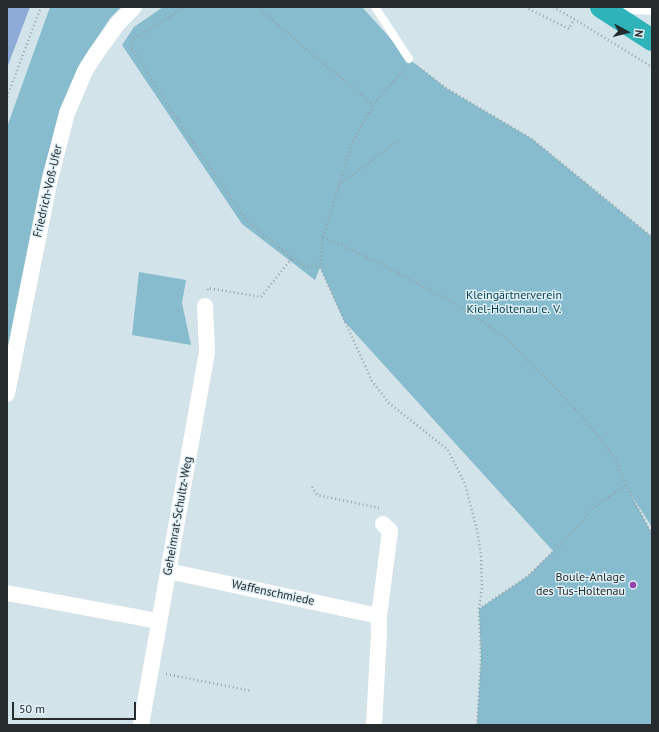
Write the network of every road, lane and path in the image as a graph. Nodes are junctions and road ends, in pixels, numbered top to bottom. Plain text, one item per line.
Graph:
1 (41, 7) edge
2 (134, 7) edge
3 (186, 7) edge
4 (257, 7) edge
5 (375, 7) edge
6 (525, 7) edge
7 (552, 7) edge
8 (602, 8) edge
9 (652, 11) edge
10 (574, 19) junction
11 (652, 40) edge
12 (409, 59) junction
13 (652, 67) edge
14 (7, 96) edge
15 (373, 106) junction
16 (400, 139) dead end
17 (338, 185) junction
18 (323, 237) junction
19 (652, 237) edge
20 (292, 258) junction
21 (320, 266) junction
22 (205, 306) joint
23 (7, 394) edge
24 (626, 485) junction
25 (312, 487) dead end
26 (383, 524) joint
27 (652, 534) edge
28 (168, 571) junction
29 (7, 593) edge
30 (479, 610) junction
31 (379, 616) junction
32 (158, 621) junction
33 (150, 671) junction
34 (252, 691) dead end
35 (141, 725) edge
36 (374, 725) edge
37 (477, 725) edge

1 - 14 path
2 - 23 street, Friedrich-Voß-Ufer
3 - 20 path
4 - 15 path
5 - 12 lane
6 - 10 path
7 - 10 path
8 - 9 lane
8 - 11 highway
10 - 13 path
12 - 15 path
12 - 19 path
15 - 17 path
16 - 17 path
17 - 18 path
18 - 21 path
18 - 24 path
20 - 21 path
20 - 22 path
21 - 30 path
22 - 28 street, Geheimrat-Schultz-Weg
24 - 27 path
24 - 30 path
25 - 26 path
26 - 31 street
28 - 31 street, Waffenschmiede
28 - 32 street, Geheimrat-Schultz-Weg
29 - 32 street
30 - 37 path
31 - 36 street
32 - 33 street, Geheimrat-Schultz-Weg
33 - 34 path
33 - 35 street, Geheimrat-Schultz-Weg

